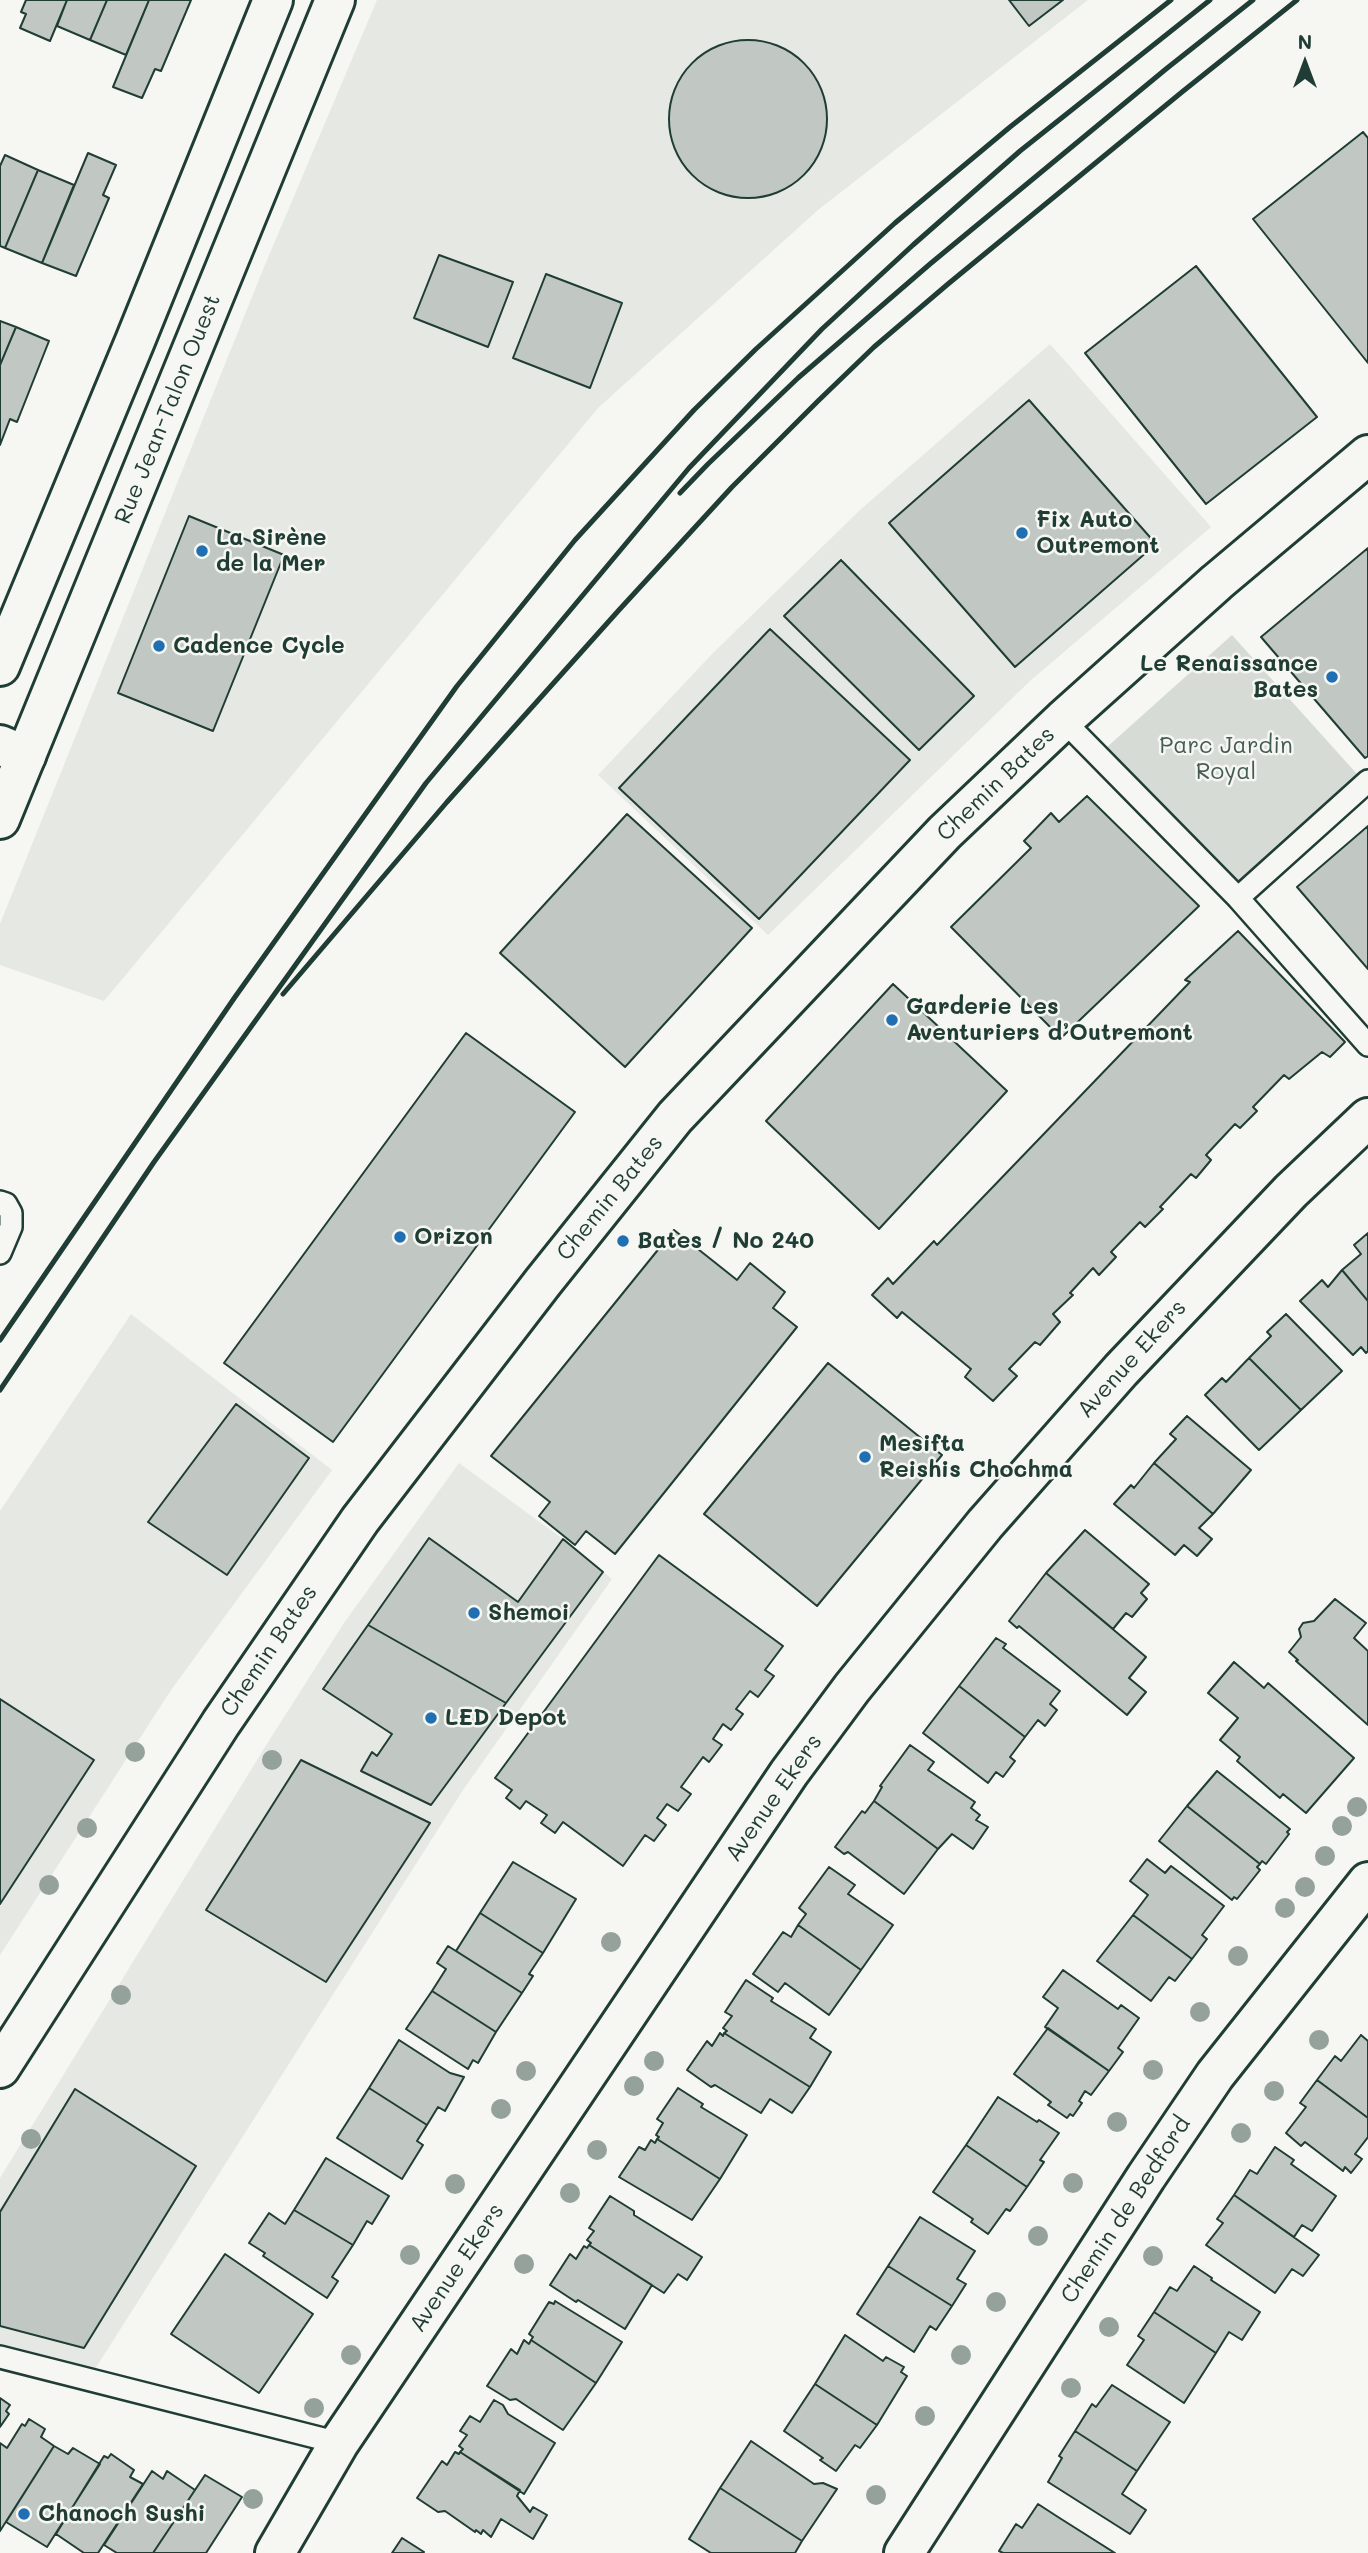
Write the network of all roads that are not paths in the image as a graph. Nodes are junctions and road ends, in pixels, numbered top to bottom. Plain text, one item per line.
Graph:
1 (273, 0) edge
2 (335, 0) edge
3 (1368, 455) edge
4 (0, 666) edge
5 (1063, 720) junction
6 (13, 750) edge
7 (1368, 781) edge
8 (0, 819) edge
9 (1238, 898) junction
10 (1368, 1045) edge
11 (1368, 1118) edge
12 (0, 1202) edge
13 (0, 1253) edge
14 (1368, 1882) edge
15 (0, 2068) edge
16 (0, 2357) edge
17 (339, 2443) junction
18 (275, 2553) edge
19 (904, 2553) edge

1 - 4 street
2 - 6 street, Rue Jean-Talon Ouest
3 - 5 street, Chemin Bates
5 - 9 lane
5 - 15 street, Chemin Bates
6 - 8 street, Rue Jean-Talon Ouest
7 - 9 lane
9 - 10 lane
11 - 17 street, Avenue Ekers
12 - 13 lane
14 - 19 street, Chemin de Bedford
16 - 17 lane
17 - 18 street, Avenue Ekers

